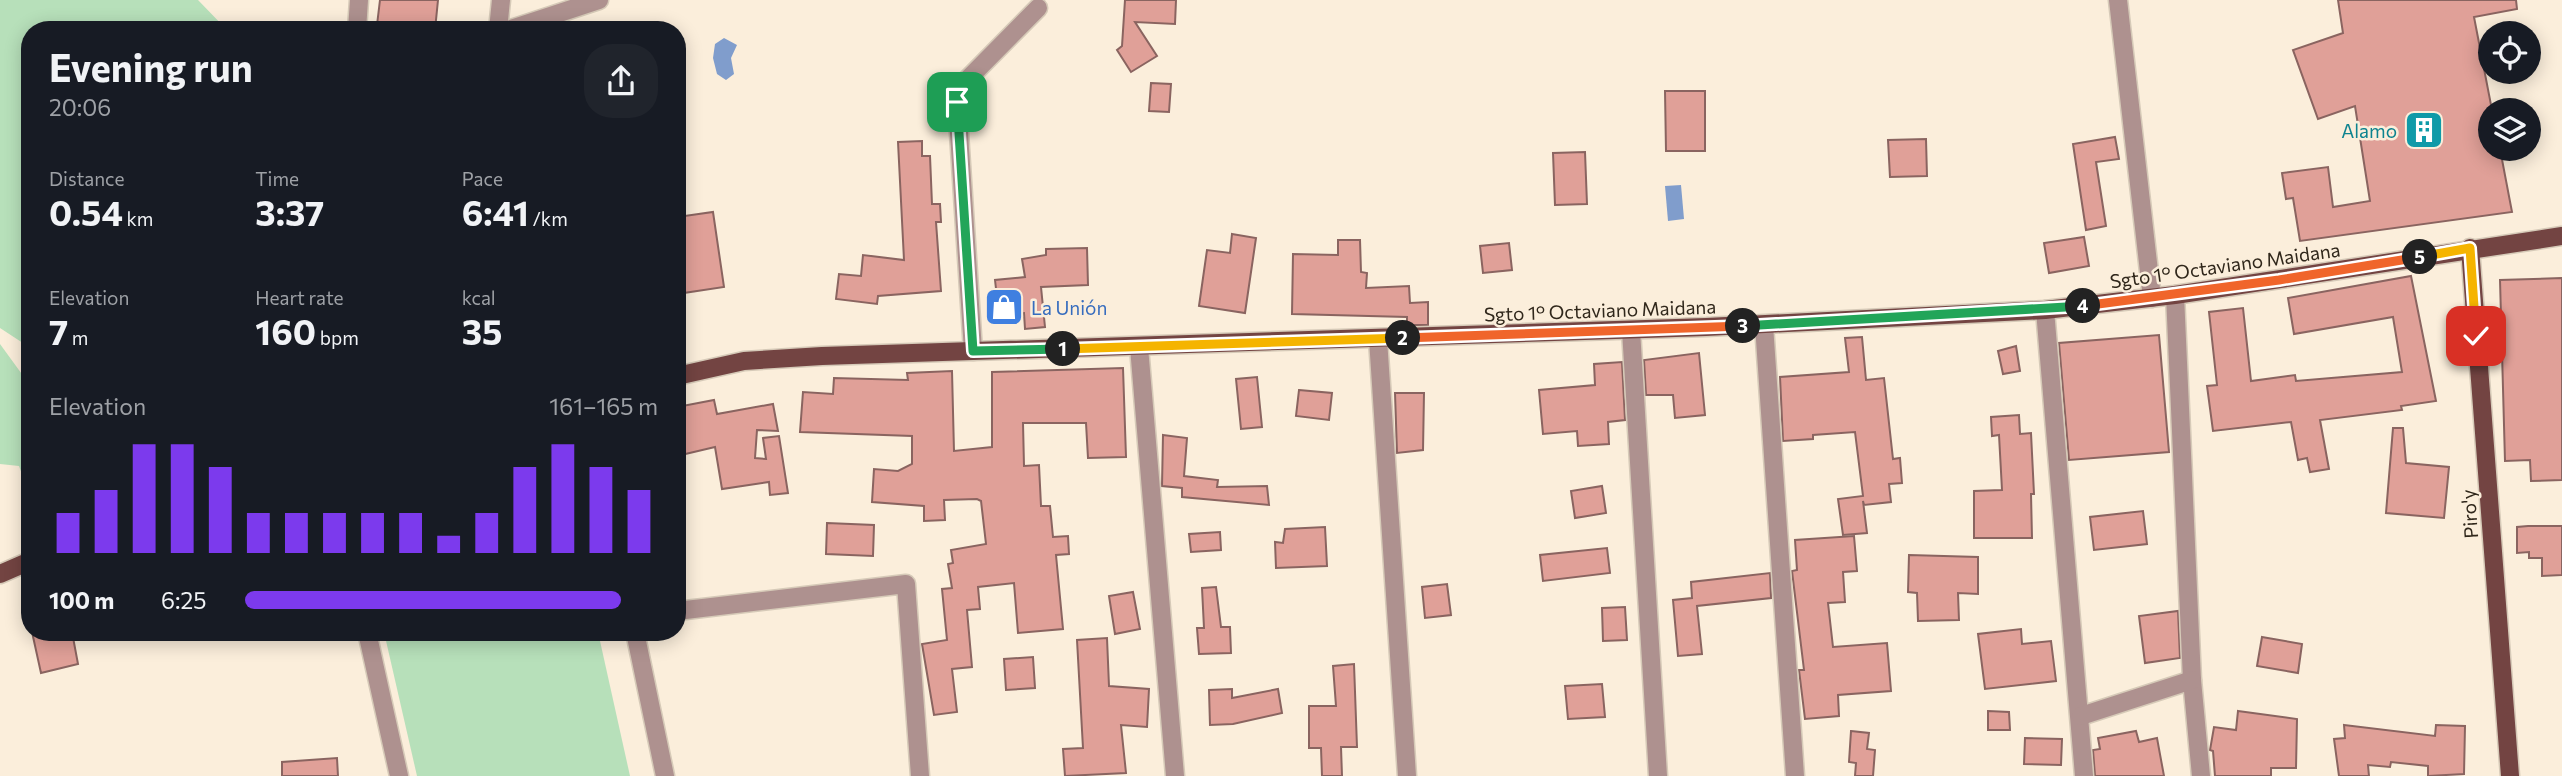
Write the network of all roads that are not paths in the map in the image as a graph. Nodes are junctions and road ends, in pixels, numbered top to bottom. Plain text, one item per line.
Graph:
1 (359, 0) edge
2 (501, 0) edge
3 (599, 0) edge
4 (2119, 0) edge
5 (1038, 8) dead end
6 (358, 21) edge
7 (499, 21) edge
8 (535, 21) edge
9 (2562, 236) edge
10 (2470, 248) junction
11 (2175, 295) junction
12 (2152, 298) junction
13 (2045, 310) junction
14 (1764, 325) junction
15 (1631, 330) junction
16 (1378, 339) junction
17 (1139, 347) junction
18 (973, 351) junction
19 (686, 374) edge
20 (21, 565) edge
21 (0, 574) edge
22 (686, 610) edge
23 (369, 641) edge
24 (637, 641) edge
25 (2192, 680) junction
26 (2081, 716) junction
27 (399, 776) edge
28 (665, 776) edge
29 (920, 776) edge
30 (1175, 776) edge
31 (1407, 776) edge
32 (1658, 776) edge
33 (1795, 776) edge
34 (2084, 776) edge
35 (2201, 776) edge
36 (2510, 776) edge

1 - 6 street
2 - 7 street
3 - 8 street
4 - 12 street
5 - 18 street
9 - 10 main road, Sgto 1° Octaviano Maidana
10 - 11 main road, Sgto 1° Octaviano Maidana
10 - 36 main road, Piro'y
11 - 12 main road, Sgto 1° Octaviano Maidana
11 - 25 street
12 - 13 main road, Sgto 1° Octaviano Maidana
13 - 14 main road, Sgto 1° Octaviano Maidana
13 - 26 street
14 - 15 main road, Sgto 1° Octaviano Maidana
14 - 33 street
15 - 16 main road, Sgto 1° Octaviano Maidana
15 - 32 street
16 - 17 main road, Sgto 1° Octaviano Maidana
16 - 31 street
17 - 18 main road, Sgto 1° Octaviano Maidana
17 - 30 street
18 - 19 main road, Sgto 1° Octaviano Maidana
20 - 21 main road
22 - 29 street
23 - 27 street
24 - 28 street
25 - 26 street
25 - 35 street
26 - 34 street

